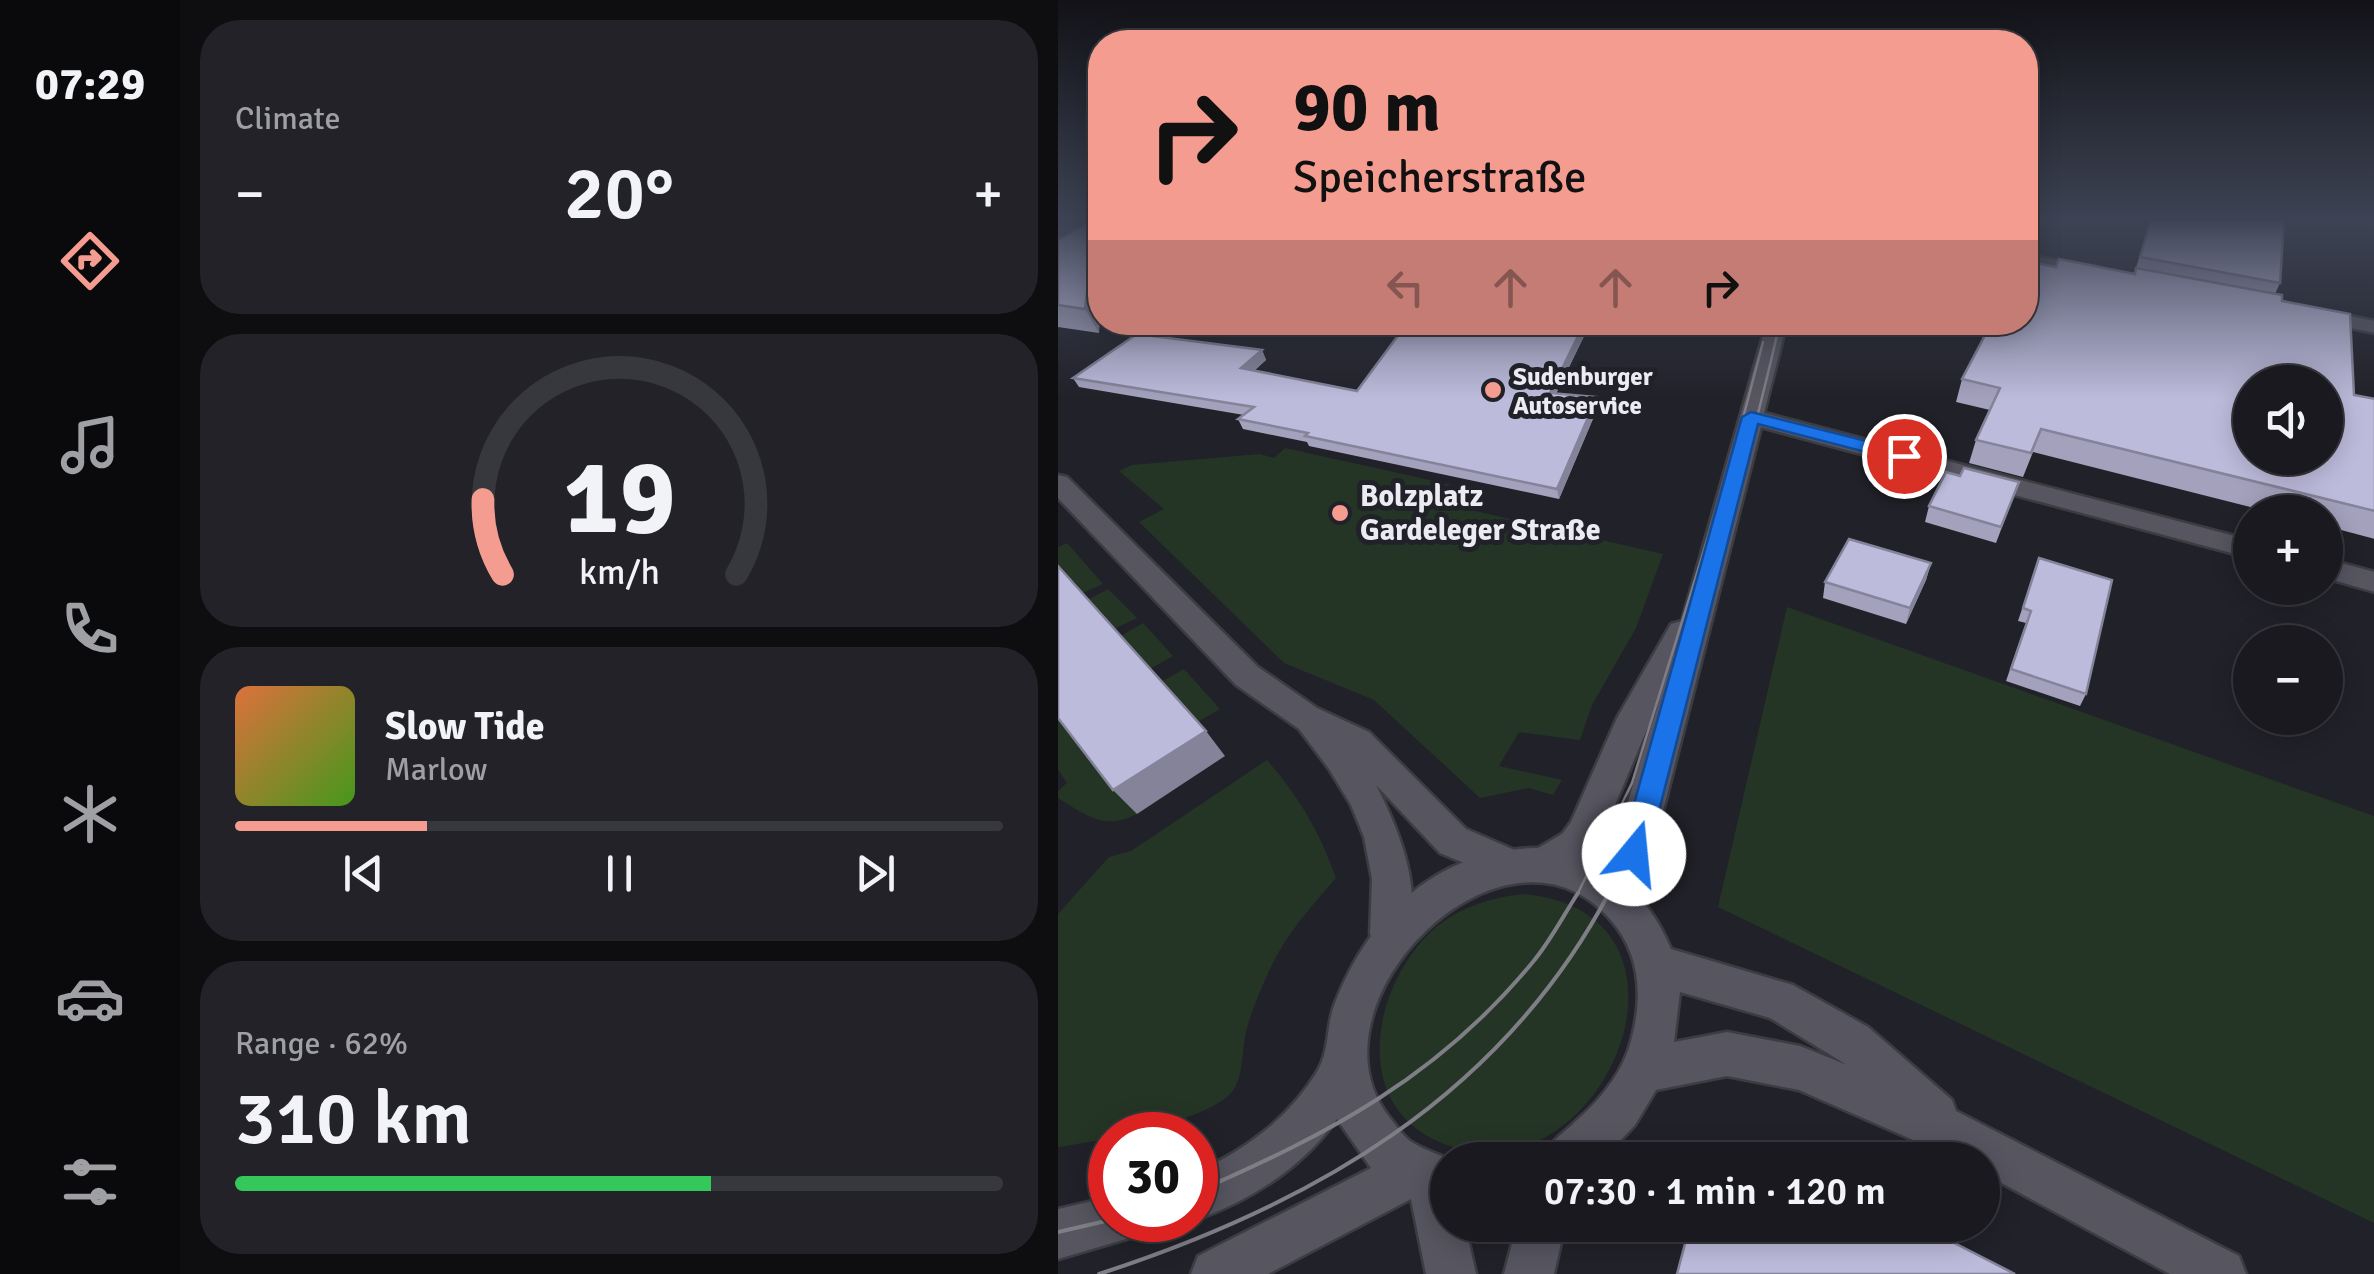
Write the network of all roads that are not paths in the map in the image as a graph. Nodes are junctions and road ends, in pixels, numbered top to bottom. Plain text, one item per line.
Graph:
1 (2286, 309) edge
2 (2374, 326) edge
3 (1773, 335) edge
4 (1751, 417) junction
5 (1058, 483) edge
6 (2233, 545) edge
7 (2343, 574) edge
8 (2374, 582) edge
9 (1703, 594) junction
10 (1305, 717) junction
11 (1526, 866) junction
12 (1628, 909) junction
13 (1390, 934) junction
14 (1656, 965) junction
15 (1346, 1060) junction
16 (1644, 1070) junction
17 (1954, 1132) junction
18 (1588, 1142) edge
19 (1430, 1176) edge
20 (1430, 1177) edge
21 (1218, 1187) edge
22 (1088, 1227) edge
23 (1058, 1234) edge
24 (1445, 1242) edge
25 (1536, 1242) edge
26 (1216, 1274) edge
27 (1452, 1274) edge
28 (1529, 1274) edge
29 (2221, 1274) edge

1 - 2 street
3 - 4 street
4 - 6 street
4 - 9 street
5 - 10 street
7 - 8 street
9 - 11 street
9 - 12 street
10 - 11 street
10 - 13 street
11 - 12 street
11 - 13 street
12 - 14 street
13 - 15 street
14 - 16 street
14 - 17 street
15 - 19 street
15 - 21 street
16 - 17 street
16 - 18 street
17 - 29 street
20 - 26 street
22 - 23 street
24 - 27 street
25 - 28 street

